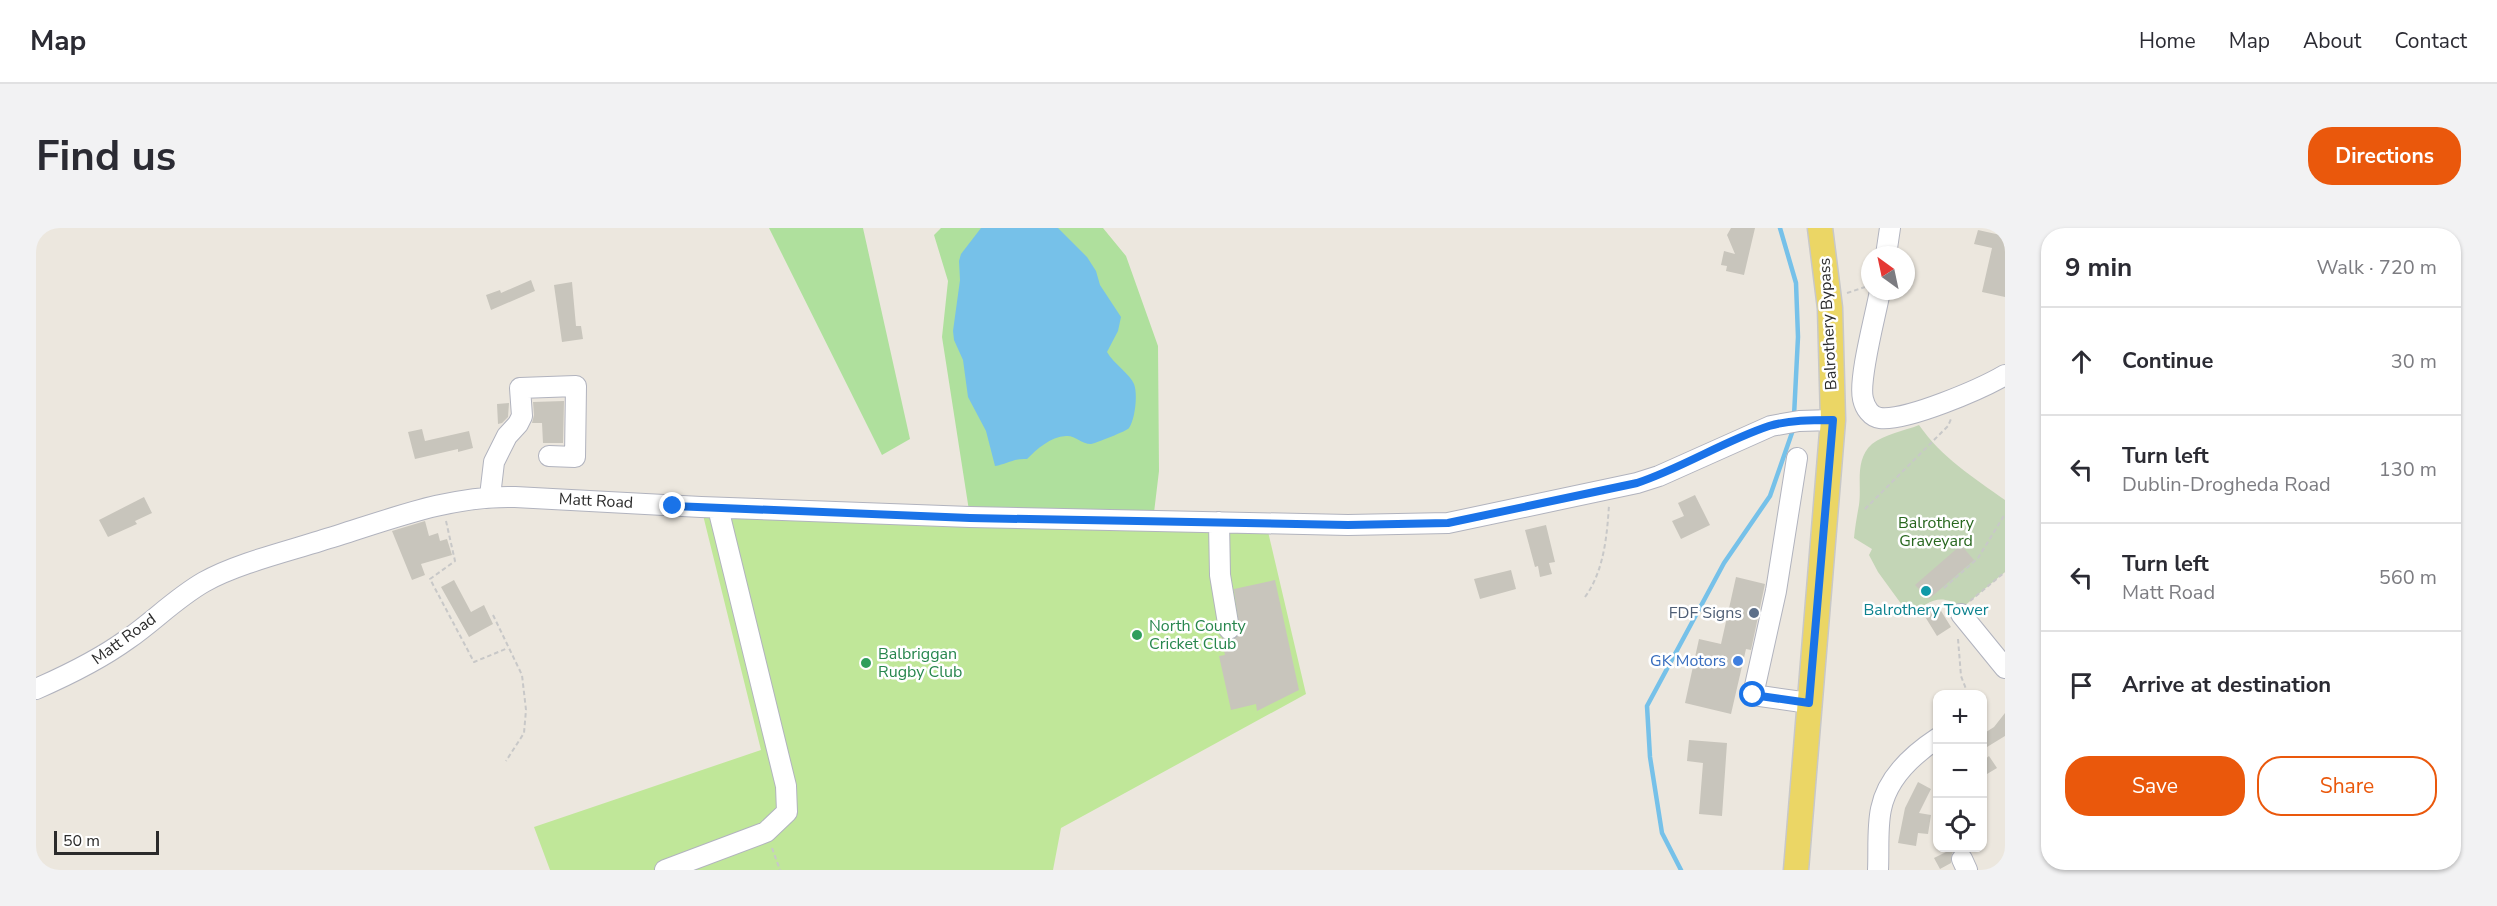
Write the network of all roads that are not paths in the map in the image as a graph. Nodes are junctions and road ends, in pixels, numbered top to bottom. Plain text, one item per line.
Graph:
1 (1820, 228) edge
2 (1890, 228) edge
3 (1887, 246) edge
4 (1878, 300) edge
5 (2005, 375) edge
6 (1833, 420) junction
7 (549, 456) dead end
8 (1797, 458) dead end
9 (490, 496) junction
10 (718, 508) junction
11 (1219, 522) junction
12 (1961, 614) dead end
13 (1229, 629) dead end
14 (2005, 669) edge
15 (36, 689) edge
16 (1809, 703) junction
17 (1933, 741) edge
18 (665, 870) edge
19 (1796, 870) edge
20 (1878, 870) edge

1 - 6 main road, Balrothery Bypass
2 - 3 street
4 - 5 street
6 - 11 street, Matt Road
6 - 16 main road, Balrothery Bypass
7 - 9 street
8 - 16 street
9 - 10 street, Matt Road
9 - 15 street, Matt Road
10 - 11 street, Matt Road
10 - 18 street
11 - 13 street
12 - 14 street
16 - 19 main road, Balrothery Bypass
17 - 20 street

